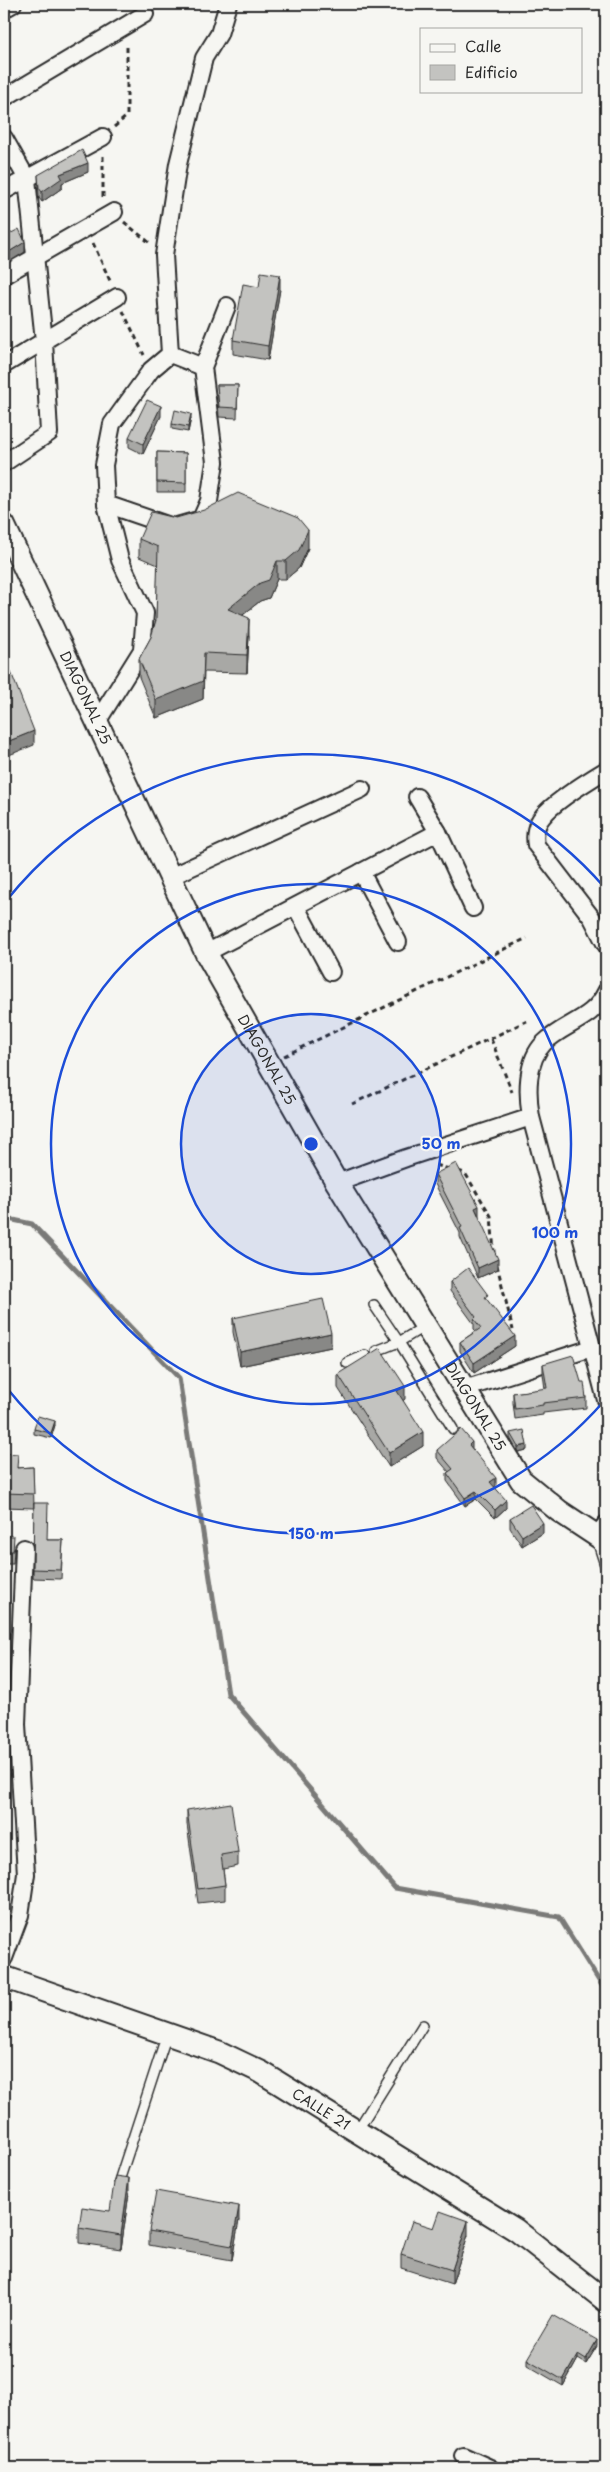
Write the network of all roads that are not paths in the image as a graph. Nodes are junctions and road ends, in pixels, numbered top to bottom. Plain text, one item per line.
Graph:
1 (12, 4) edge
2 (228, 4) edge
3 (4, 9) edge
4 (145, 14) dead end
5 (4, 98) edge
6 (4, 138) edge
7 (103, 138) road end
8 (27, 178) junction
9 (4, 192) edge
10 (114, 212) road end
11 (35, 258) junction
12 (4, 275) edge
13 (117, 297) dead end
14 (227, 306) dead end
15 (44, 341) junction
16 (170, 354) junction
17 (4, 364) edge
18 (203, 367) junction
19 (4, 462) edge
20 (106, 504) junction
21 (4, 526) edge
22 (97, 722) junction
23 (606, 770) edge
24 (362, 789) dead end
25 (417, 797) dead end
26 (438, 832) junction
27 (361, 872) junction
28 (170, 877) junction
29 (296, 907) junction
30 (473, 908) dead end
31 (398, 942) dead end
32 (606, 945) edge
33 (206, 953) junction
34 (331, 972) dead end
35 (606, 992) edge
36 (531, 1117) junction
37 (337, 1183) junction
38 (374, 1305) dead end
39 (425, 1326) junction
40 (400, 1342) junction
41 (592, 1348) junction
42 (376, 1351) edge
43 (366, 1355) edge
44 (347, 1362) dead end
45 (464, 1389) junction
46 (606, 1400) edge
47 (453, 1429) dead end
48 (603, 1534) edge
49 (24, 1548) dead end
50 (606, 1568) edge
51 (4, 1958) edge
52 (4, 1977) edge
53 (423, 2025) dead end
54 (167, 2034) junction
55 (357, 2130) junction
56 (119, 2180) edge
57 (606, 2301) edge
58 (463, 2456) dead end
59 (490, 2468) edge

1 - 3 street
2 - 16 street
4 - 5 street
6 - 8 street
7 - 8 street
8 - 9 street
8 - 11 street
10 - 11 street
11 - 12 street
11 - 15 street
13 - 15 street
14 - 18 street
15 - 17 street
15 - 19 street
16 - 18 street
16 - 20 street
18 - 20 street
20 - 22 street
21 - 22 street, DIAGONAL 25
22 - 28 street, DIAGONAL 25
23 - 32 street
24 - 28 street
25 - 26 street
26 - 27 street
26 - 30 street
27 - 29 street
27 - 31 street
28 - 33 street, DIAGONAL 25
29 - 33 street
29 - 34 street
33 - 37 street, DIAGONAL 25
35 - 36 street
36 - 37 street
36 - 41 street
37 - 39 street, DIAGONAL 25
38 - 40 lane
39 - 40 lane
39 - 45 street, DIAGONAL 25
40 - 42 lane
40 - 47 lane
41 - 45 street
41 - 46 street
43 - 44 lane
45 - 48 street, DIAGONAL 25
48 - 50 lane
49 - 51 street
52 - 54 street, CALLE 21
53 - 55 lane
54 - 55 street, CALLE 21
54 - 56 lane
55 - 57 street, CALLE 21
58 - 59 street

